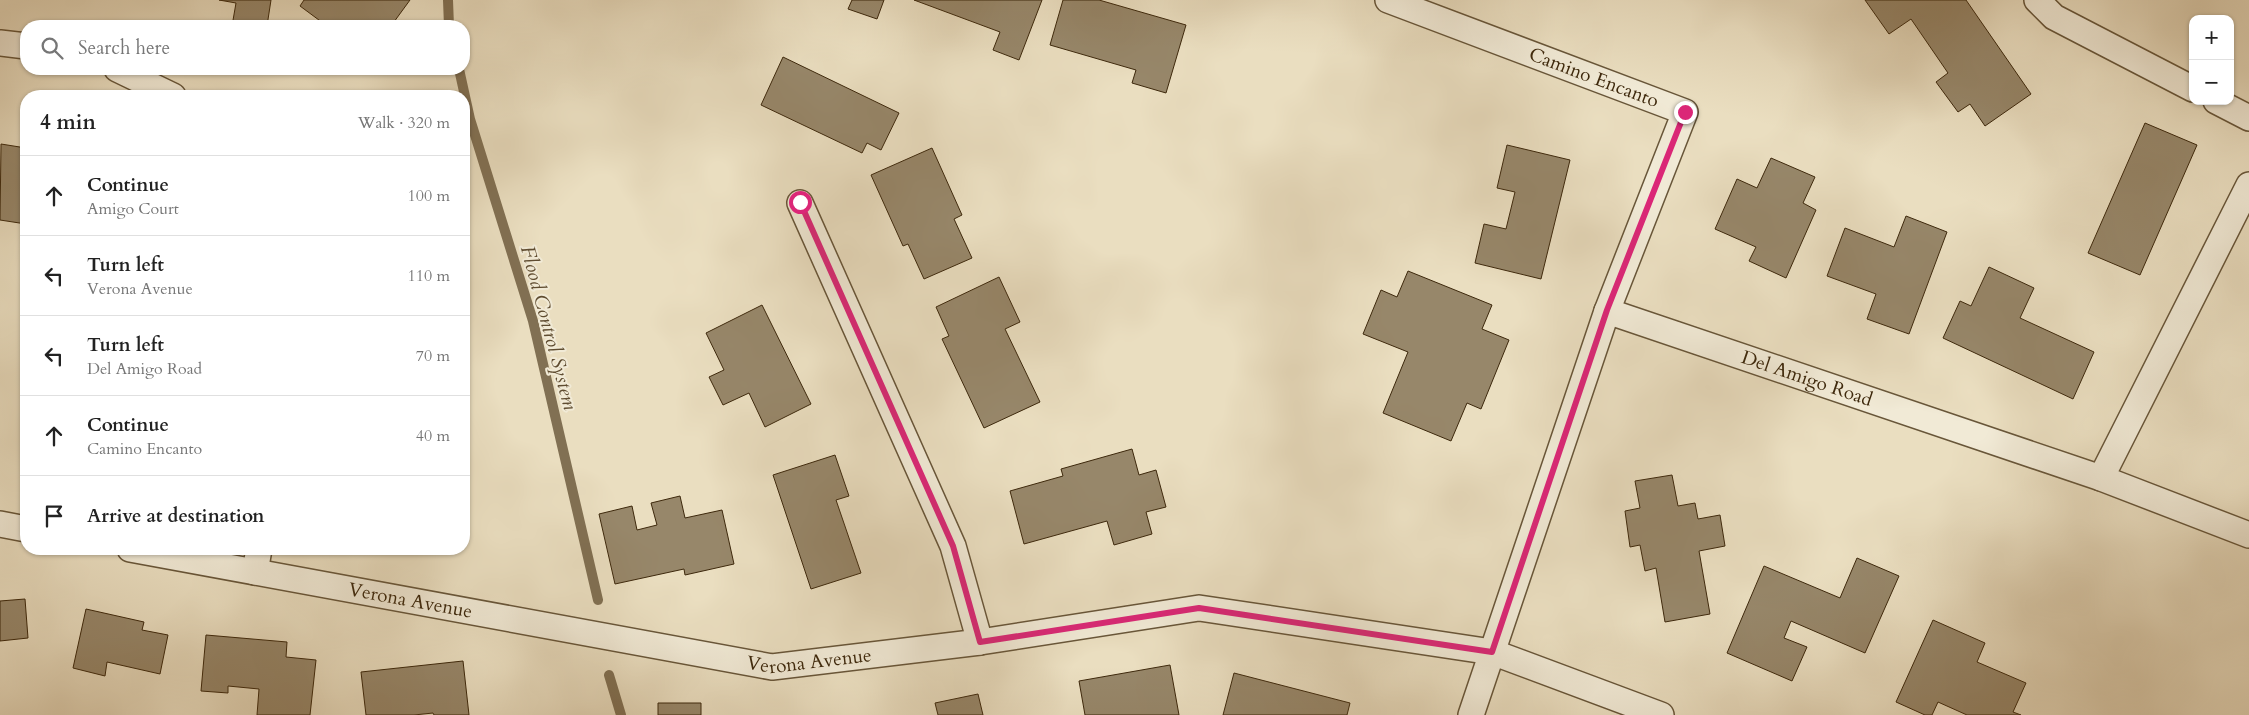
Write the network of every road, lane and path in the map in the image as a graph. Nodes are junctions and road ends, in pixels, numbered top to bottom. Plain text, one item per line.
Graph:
1 (1388, 0) edge
2 (2037, 0) edge
3 (0, 42) edge
4 (20, 45) edge
5 (129, 75) edge
6 (2189, 87) edge
7 (161, 90) edge
8 (2224, 105) edge
9 (2249, 118) edge
10 (2249, 185) edge
11 (800, 202) dead end
12 (1607, 310) junction
13 (2100, 478) junction
14 (0, 524) edge
15 (20, 528) edge
16 (2249, 535) edge
17 (194, 555) edge
18 (257, 561) edge
19 (980, 642) junction
20 (1492, 652) junction
21 (1471, 715) edge
22 (1661, 715) edge

1 - 12 street, Camino Encanto
2 - 6 street
3 - 4 street
5 - 7 street
8 - 9 street
10 - 13 street
11 - 19 street
12 - 13 street, Del Amigo Road
12 - 20 street
13 - 16 street, Del Amigo Road
14 - 15 street
17 - 18 street, Verona Avenue
18 - 19 street, Verona Avenue
19 - 20 street, Verona Avenue
20 - 21 street
20 - 22 street, Verona Avenue

